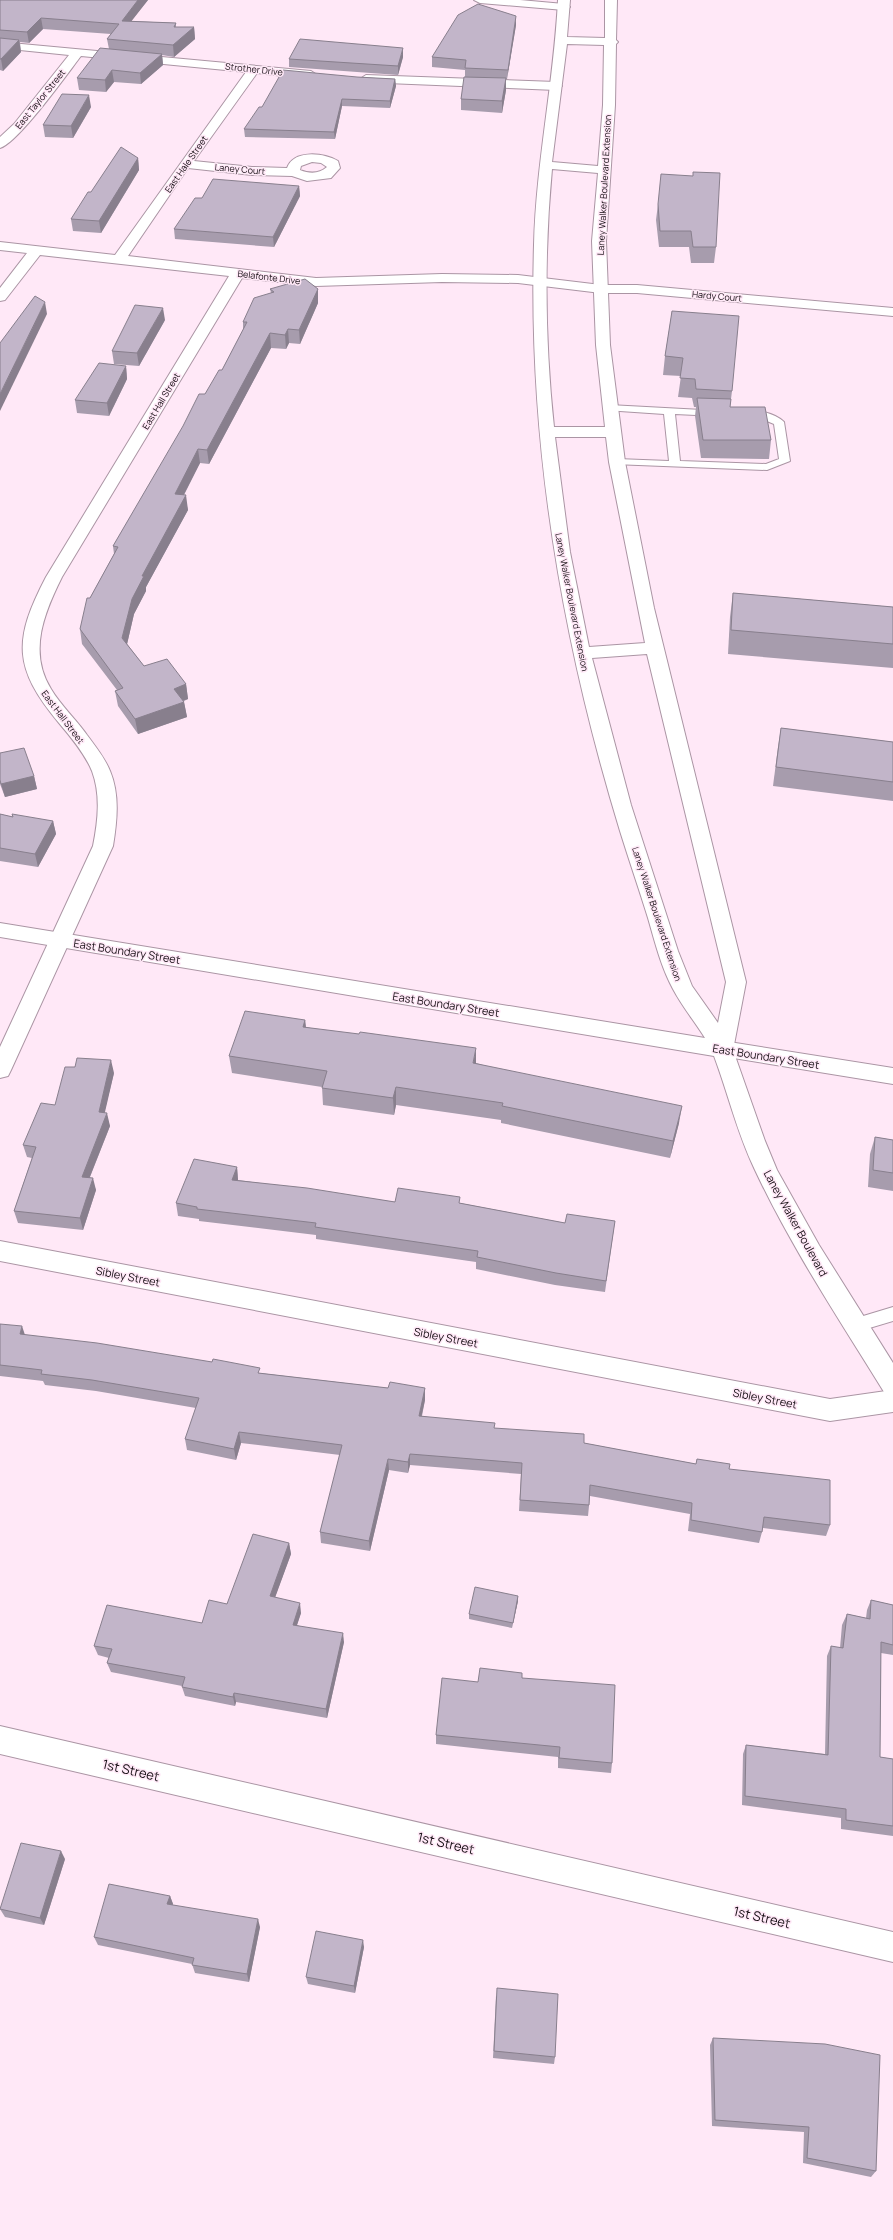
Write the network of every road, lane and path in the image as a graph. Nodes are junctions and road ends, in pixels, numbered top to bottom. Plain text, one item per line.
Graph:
1 (480, 0) edge
2 (611, 0) edge
3 (564, 3) edge
4 (562, 40) junction
5 (612, 42) junction
6 (0, 45) edge
7 (78, 52) junction
8 (254, 69) junction
9 (325, 76) edge
10 (357, 79) edge
11 (556, 86) junction
12 (0, 144) edge
13 (185, 164) junction
14 (546, 165) junction
15 (604, 170) junction
16 (294, 172) dead end
17 (0, 246) edge
18 (36, 250) junction
19 (119, 260) junction
20 (238, 273) junction
21 (540, 281) junction
22 (601, 289) junction
23 (0, 297) edge
24 (893, 312) edge
25 (609, 408) junction
26 (669, 410) junction
27 (547, 432) junction
28 (613, 432) junction
29 (617, 462) junction
30 (675, 464) junction
31 (655, 648) junction
32 (581, 653) junction
33 (0, 930) edge
34 (60, 940) junction
35 (722, 1049) junction
36 (0, 1070) edge
37 (893, 1076) edge
38 (0, 1251) edge
39 (893, 1314) edge
40 (856, 1325) junction
41 (893, 1384) edge
42 (893, 1401) edge
43 (0, 1740) edge
44 (893, 1947) edge

1 - 3 street
2 - 5 street, Laney Walker Boulevard Extension
3 - 4 street, Laney Walker Boulevard Extension
4 - 5 street
4 - 11 street, Laney Walker Boulevard Extension
5 - 15 street, Laney Walker Boulevard Extension
6 - 7 street, Strother Drive
7 - 8 street, Strother Drive
7 - 12 street, East Taylor Street
8 - 9 street, Strother Drive
8 - 13 street, East Hale Street
10 - 11 street
11 - 14 street, Laney Walker Boulevard Extension
13 - 16 street, Laney Court
13 - 19 street, East Hale Street
14 - 15 street
14 - 21 street, Laney Walker Boulevard Extension
15 - 22 street, Laney Walker Boulevard Extension
17 - 18 street, Belafonte Drive
18 - 19 street, Belafonte Drive
18 - 23 street
19 - 20 street, Belafonte Drive
20 - 21 street, Belafonte Drive
20 - 34 street, East Hall Street
21 - 22 street, Hardy Court
21 - 27 street, Laney Walker Boulevard Extension
22 - 24 street, Hardy Court
22 - 25 street, Laney Walker Boulevard Extension
25 - 26 lane
25 - 28 street, Laney Walker Boulevard Extension
26 - 30 lane
26 - 30 lane
27 - 28 street
27 - 32 street, Laney Walker Boulevard Extension
28 - 29 street, Laney Walker Boulevard Extension
29 - 30 lane
29 - 31 street, Laney Walker Boulevard Extension
31 - 32 street
31 - 35 street, Laney Walker Boulevard Extension
32 - 35 street, Laney Walker Boulevard Extension
33 - 34 street, East Boundary Street
34 - 35 street, East Boundary Street
34 - 36 street, East Hall Street
35 - 37 street, East Boundary Street
35 - 40 street, Laney Walker Boulevard
38 - 42 street, Sibley Street
39 - 40 lane
40 - 41 street, Laney Walker Boulevard
43 - 44 street, 1st Street

